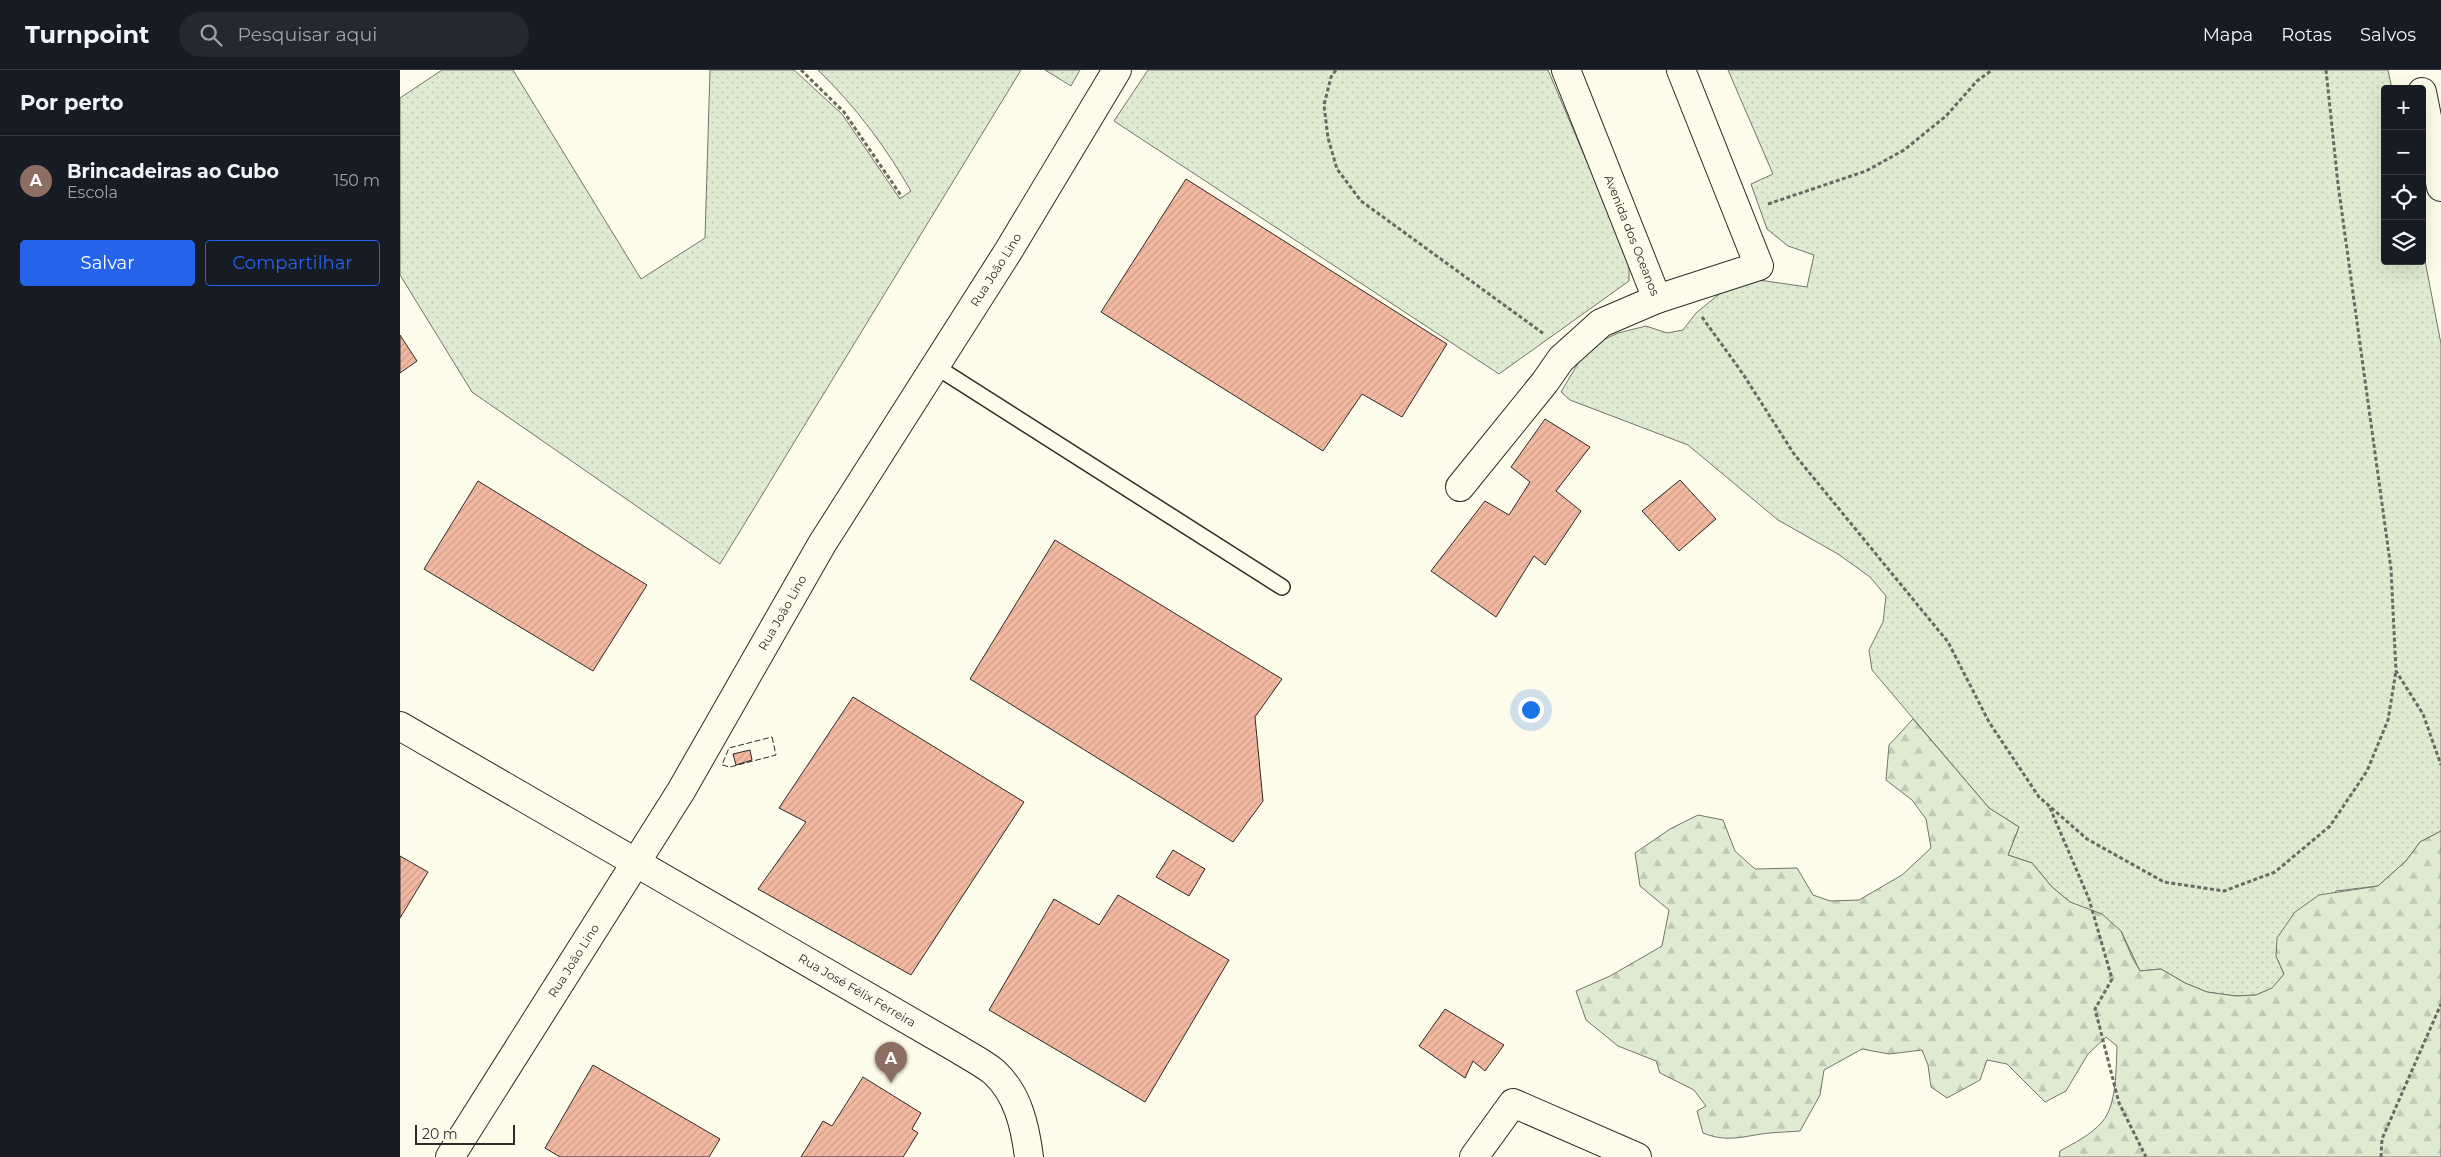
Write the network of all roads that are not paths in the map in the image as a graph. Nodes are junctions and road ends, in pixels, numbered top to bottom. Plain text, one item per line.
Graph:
1 (1117, 70) edge
2 (1566, 70) edge
3 (1682, 70) edge
4 (2418, 70) edge
5 (2421, 85) edge
6 (2426, 110) edge
7 (2441, 187) edge
8 (1657, 299) junction
9 (935, 366) junction
10 (1460, 487) dead end
11 (1282, 588) dead end
12 (400, 726) edge
13 (636, 863) junction
14 (450, 1157) edge
15 (1029, 1157) edge
16 (1474, 1157) edge
17 (1637, 1157) edge

1 - 9 main road, Rua João Lino
2 - 8 main road, Avenida dos Oceanos
3 - 8 main road, Avenida dos Oceanos
4 - 5 main road
6 - 7 main road
8 - 10 main road
9 - 11 lane
9 - 13 main road, Rua João Lino
12 - 13 main road, Rua José Félix Ferreira
13 - 14 main road, Rua João Lino
13 - 15 main road, Rua José Félix Ferreira
16 - 17 main road

